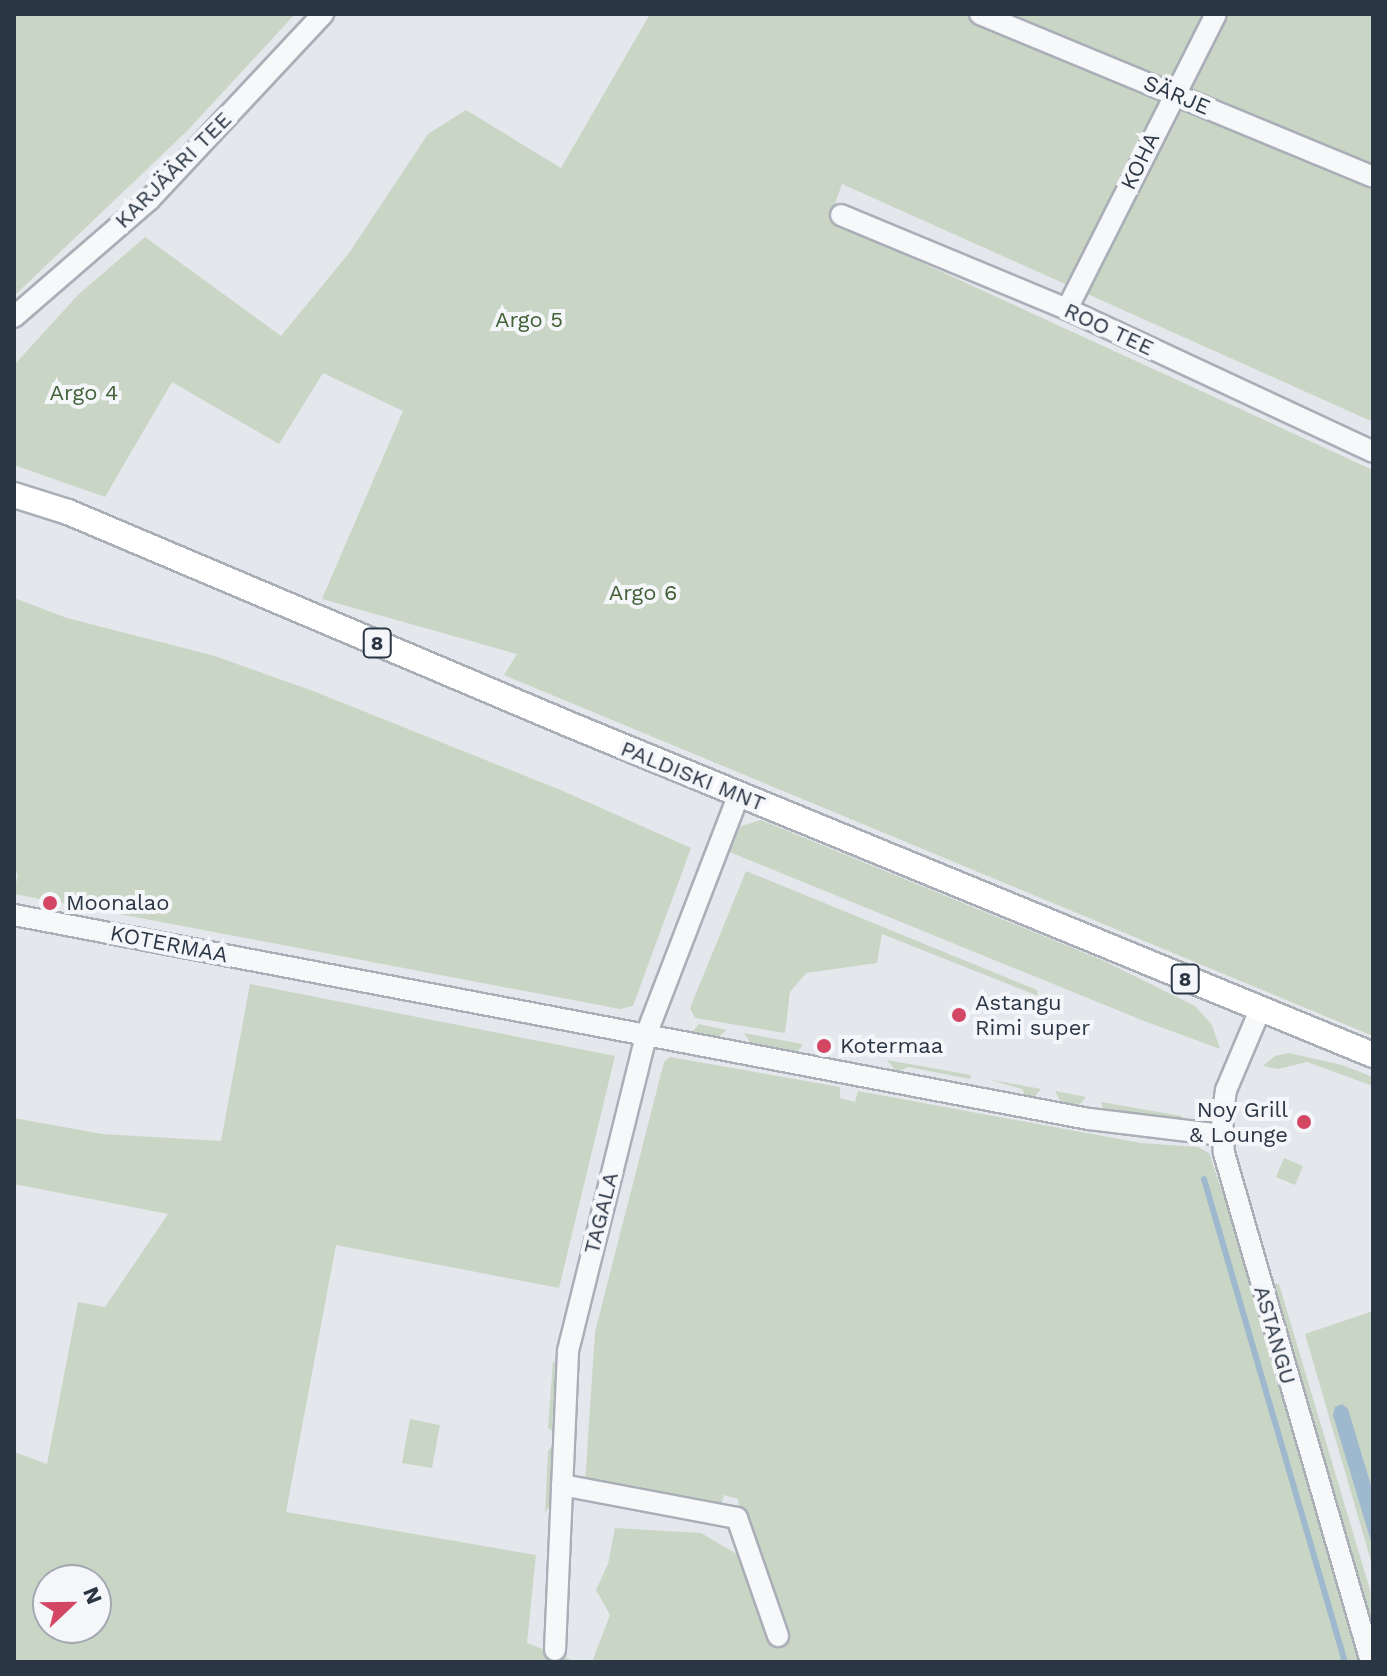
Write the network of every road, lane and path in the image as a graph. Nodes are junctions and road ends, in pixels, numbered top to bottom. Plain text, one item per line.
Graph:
1 (323, 14) edge
2 (980, 14) edge
3 (1216, 14) edge
4 (1174, 94) junction
5 (1373, 177) edge
6 (841, 215) dead end
7 (1067, 309) junction
8 (14, 317) edge
9 (1373, 452) edge
10 (14, 495) edge
11 (739, 794) junction
12 (14, 915) edge
13 (1260, 1010) junction
14 (646, 1035) junction
15 (1373, 1055) edge
16 (1222, 1135) junction
17 (562, 1485) junction
18 (778, 1636) dead end
19 (555, 1650) dead end
20 (1371, 1662) edge

1 - 8 street, KARJÄÄRI TEE
2 - 4 street, SÄRJE
3 - 4 street, KOHA
4 - 5 street, SÄRJE
4 - 7 street, KOHA
6 - 7 street, ROO TEE
7 - 9 street, ROO TEE
10 - 11 main road, PALDISKI MNT / 8
11 - 13 main road, PALDISKI MNT / 8
11 - 14 street, TAGALA
12 - 14 street, KOTERMAA
13 - 15 main road, PALDISKI MNT / 8
13 - 16 street, ASTANGU
14 - 16 street, KOTERMAA
14 - 17 street, TAGALA
16 - 20 street, ASTANGU
17 - 18 street
17 - 19 street, TAGALA

